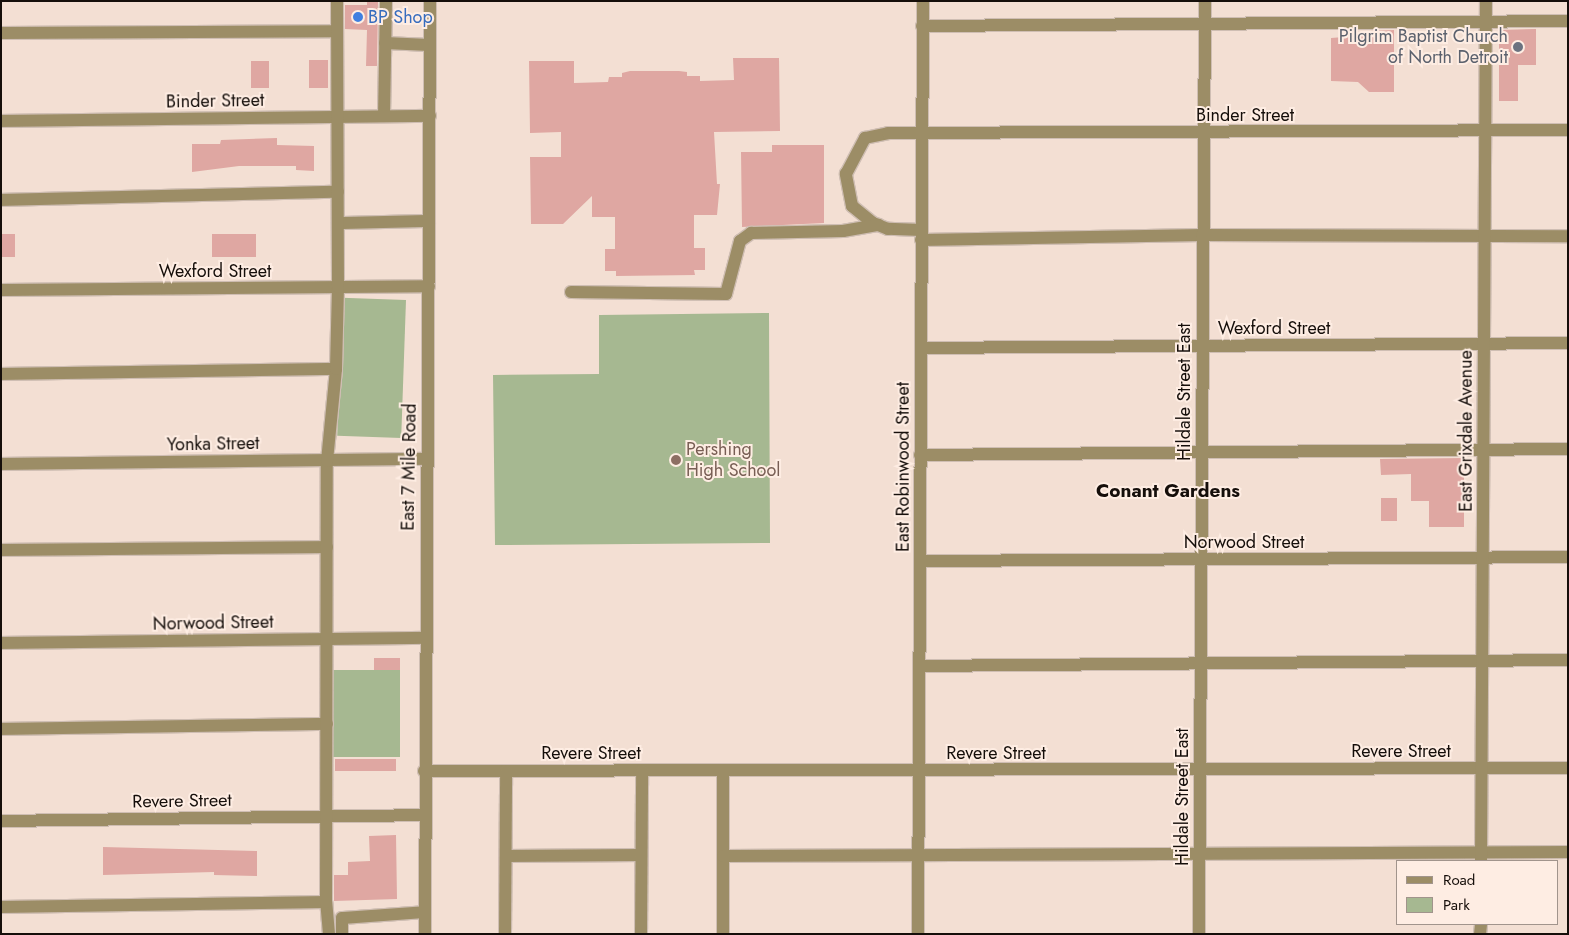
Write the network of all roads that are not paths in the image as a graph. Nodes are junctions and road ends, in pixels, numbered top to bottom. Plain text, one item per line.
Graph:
1 (337, 1) edge
2 (386, 1) edge
3 (430, 1) edge
4 (923, 1) edge
5 (1205, 1) edge
6 (1486, 1) edge
7 (1568, 21) edge
8 (1486, 22) junction
9 (1205, 25) junction
10 (922, 26) junction
11 (336, 30) junction
12 (1, 33) edge
13 (385, 44) junction
14 (429, 45) junction
15 (384, 116) junction
16 (430, 116) junction
17 (336, 117) junction
18 (1, 121) edge
19 (1484, 130) junction
20 (1568, 130) edge
21 (1203, 133) junction
22 (922, 134) junction
23 (338, 192) junction
24 (1, 200) edge
25 (429, 221) junction
26 (339, 223) junction
27 (878, 225) junction
28 (921, 235) junction
29 (1202, 235) junction
30 (1484, 236) junction
31 (1568, 236) edge
32 (429, 286) junction
33 (338, 288) junction
34 (1, 290) edge
35 (571, 292) dead end
36 (1568, 343) edge
37 (1484, 344) junction
38 (1202, 346) junction
39 (921, 348) junction
40 (336, 369) junction
41 (1, 374) edge
42 (1568, 449) edge
43 (1483, 450) junction
44 (1202, 452) junction
45 (920, 455) junction
46 (426, 460) junction
47 (327, 461) junction
48 (1, 464) edge
49 (327, 547) junction
50 (1, 550) edge
51 (1568, 557) edge
52 (1483, 558) junction
53 (1201, 560) junction
54 (920, 561) junction
55 (426, 638) junction
56 (327, 639) junction
57 (1, 643) edge
58 (1482, 659) junction
59 (1568, 660) edge
60 (1200, 664) junction
61 (919, 666) junction
62 (327, 724) junction
63 (1, 729) edge
64 (1481, 768) junction
65 (1568, 768) edge
66 (919, 770) junction
67 (1200, 770) junction
68 (424, 771) junction
69 (506, 771) junction
70 (642, 771) junction
71 (723, 771) junction
72 (424, 815) junction
73 (327, 816) junction
74 (1, 821) edge
75 (1568, 852) edge
76 (1199, 853) junction
77 (918, 854) junction
78 (641, 855) junction
79 (506, 856) junction
80 (723, 856) junction
81 (1481, 856) edge
82 (326, 902) junction
83 (1, 907) edge
84 (425, 912) junction
85 (328, 934) edge
86 (342, 934) edge
87 (425, 934) edge
88 (505, 934) edge
89 (641, 934) edge
90 (723, 934) edge
91 (918, 934) edge
92 (1199, 934) edge

1 - 11 street
2 - 13 street
3 - 14 street, East 7 Mile Road
4 - 10 street, East Robinwood Street
5 - 9 street, Hildale Street East
6 - 8 street, East Grixdale Avenue
7 - 8 street
8 - 9 street
8 - 19 street, East Grixdale Avenue
9 - 10 street
9 - 21 street, Hildale Street East
10 - 22 street, East Robinwood Street
11 - 12 street
11 - 17 street
13 - 14 street
13 - 15 street
14 - 16 street, East 7 Mile Road
15 - 16 street, Binder Street
15 - 17 street, Binder Street
16 - 25 street, East 7 Mile Road
17 - 18 street, Binder Street
17 - 23 street
19 - 20 street, Binder Street
19 - 21 street, Binder Street
19 - 30 street, East Grixdale Avenue
21 - 22 street, Binder Street
21 - 29 street, Hildale Street East
22 - 27 street, Binder Street
22 - 28 street, East Robinwood Street
23 - 24 street
23 - 26 street
25 - 26 street
25 - 32 street, East 7 Mile Road
26 - 33 street
27 - 28 street
27 - 35 street
28 - 29 street
28 - 39 street, East Robinwood Street
29 - 30 street
29 - 38 street, Hildale Street East
30 - 31 street
30 - 37 street, East Grixdale Avenue
32 - 33 street, Wexford Street
32 - 46 street, East 7 Mile Road
33 - 34 street, Wexford Street
33 - 40 street
36 - 37 street, Wexford Street
37 - 38 street, Wexford Street
37 - 43 street, East Grixdale Avenue
38 - 39 street, Wexford Street
38 - 44 street, Hildale Street East
39 - 45 street, East Robinwood Street
40 - 41 street
40 - 47 street
42 - 43 street
43 - 44 street
43 - 52 street, East Grixdale Avenue
44 - 45 street
44 - 53 street, Hildale Street East
45 - 54 street, East Robinwood Street
46 - 47 street, Yonka Street
46 - 55 street, East 7 Mile Road
47 - 48 street, Yonka Street
47 - 49 street
49 - 50 street
49 - 56 street
51 - 52 street, Norwood Street
52 - 53 street, Norwood Street
52 - 58 street, East Grixdale Avenue
53 - 54 street, Norwood Street
53 - 60 street, Hildale Street East
54 - 61 street, East Robinwood Street
55 - 56 street, Norwood Street
55 - 68 street, East 7 Mile Road
56 - 57 street, Norwood Street
56 - 62 street
58 - 59 street
58 - 60 street
58 - 64 street, East Grixdale Avenue
60 - 61 street
60 - 67 street, Hildale Street East
61 - 66 street, East Robinwood Street
62 - 63 street
62 - 73 street
64 - 65 street, Revere Street
64 - 67 street, Revere Street
64 - 81 street, East Grixdale Avenue
66 - 67 street, Revere Street
66 - 71 street, Revere Street
66 - 77 street, East Robinwood Street
67 - 76 street, Hildale Street East
68 - 69 street, Revere Street
68 - 72 street, East 7 Mile Road
69 - 70 street, Revere Street
69 - 79 street
70 - 71 street, Revere Street
70 - 78 street
71 - 80 street
72 - 73 street, Revere Street
72 - 84 street, East 7 Mile Road
73 - 74 street, Revere Street
73 - 82 street
75 - 81 street
76 - 77 street
76 - 81 street
76 - 92 street, Hildale Street East
77 - 80 street
77 - 91 street, East Robinwood Street
78 - 79 street
78 - 89 street
79 - 88 street
80 - 90 street
82 - 83 street
82 - 85 street
84 - 86 street
84 - 87 street, East 7 Mile Road

